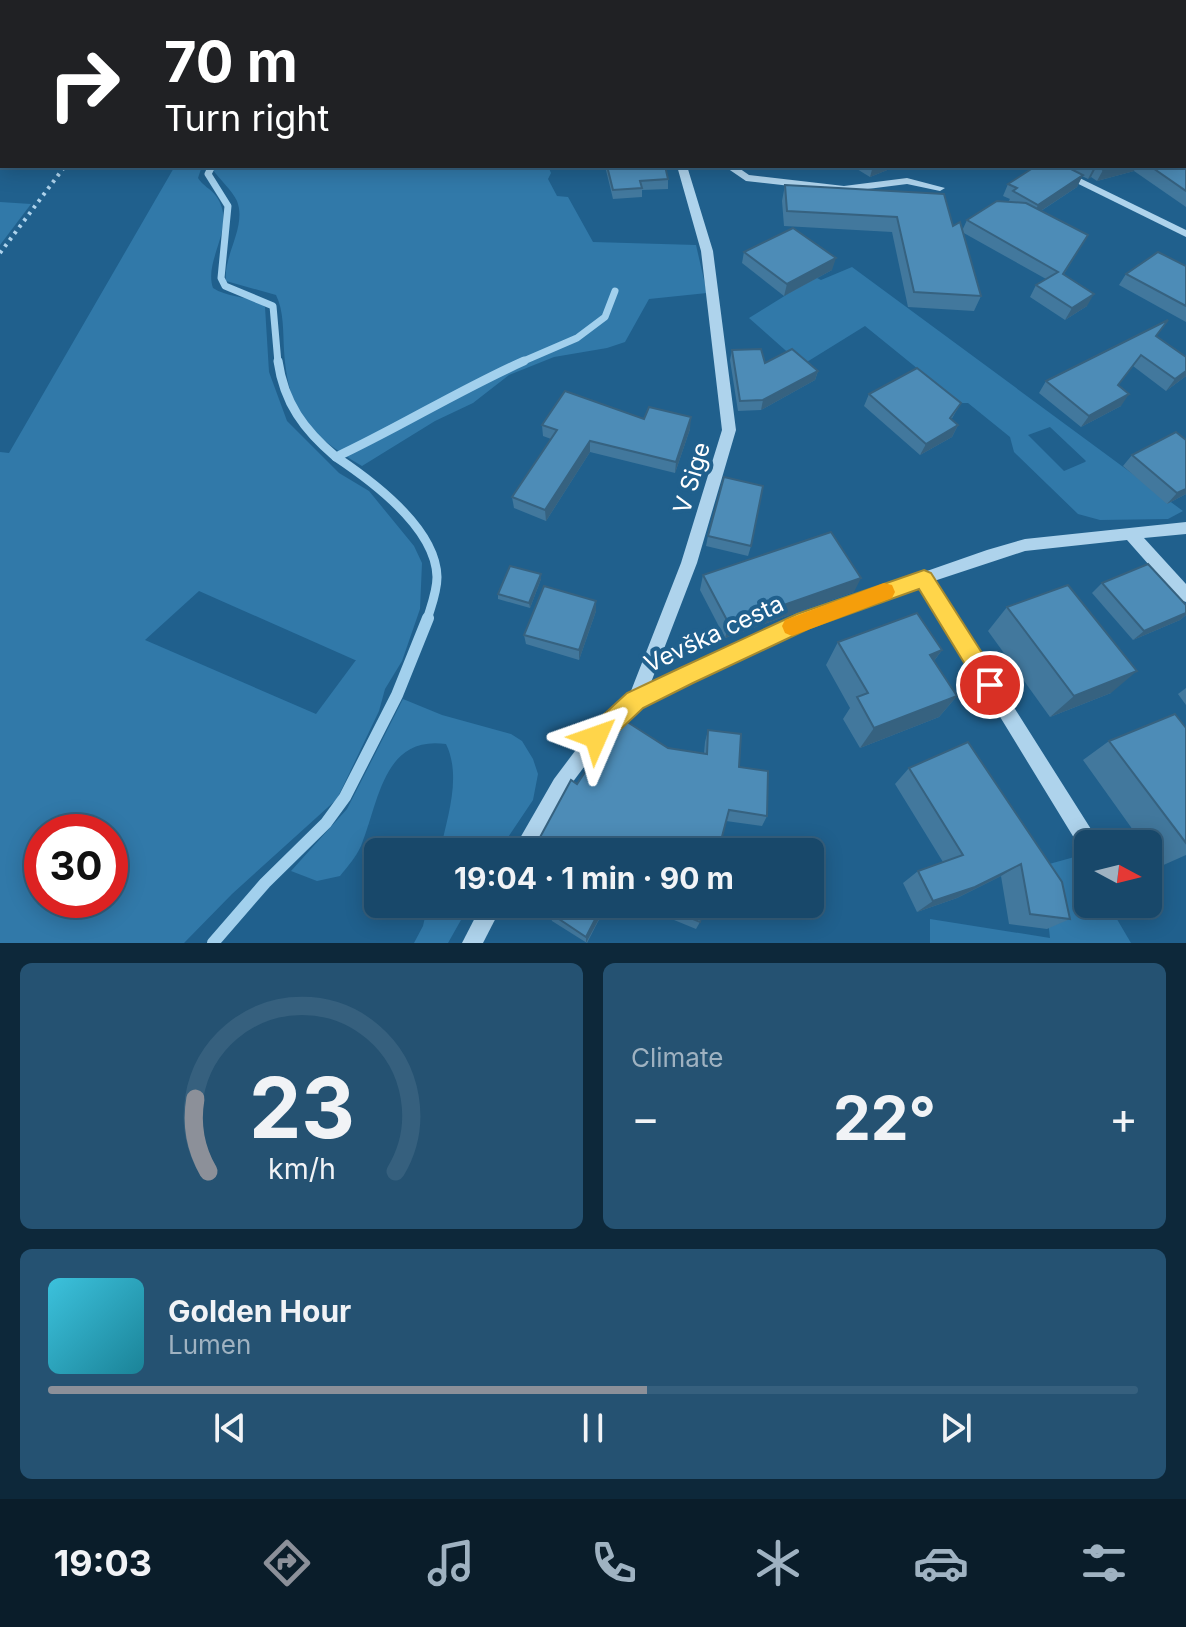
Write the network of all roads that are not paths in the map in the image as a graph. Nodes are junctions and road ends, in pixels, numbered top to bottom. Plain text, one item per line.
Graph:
1 (683, 168) edge
2 (732, 168) edge
3 (1051, 168) edge
4 (940, 188) dead end
5 (1186, 234) edge
6 (1186, 528) edge
7 (1130, 533) junction
8 (924, 579) junction
9 (1186, 595) edge
10 (635, 701) junction
11 (1080, 830) edge
12 (529, 838) edge
13 (485, 918) edge
14 (472, 943) edge

1 - 10 street, V Sige
2 - 4 street
3 - 5 street
6 - 7 street, Vevška cesta
7 - 8 street, Vevška cesta
7 - 9 street
8 - 10 street, Vevška cesta
8 - 11 street
10 - 12 street, Vevška cesta
13 - 14 street

